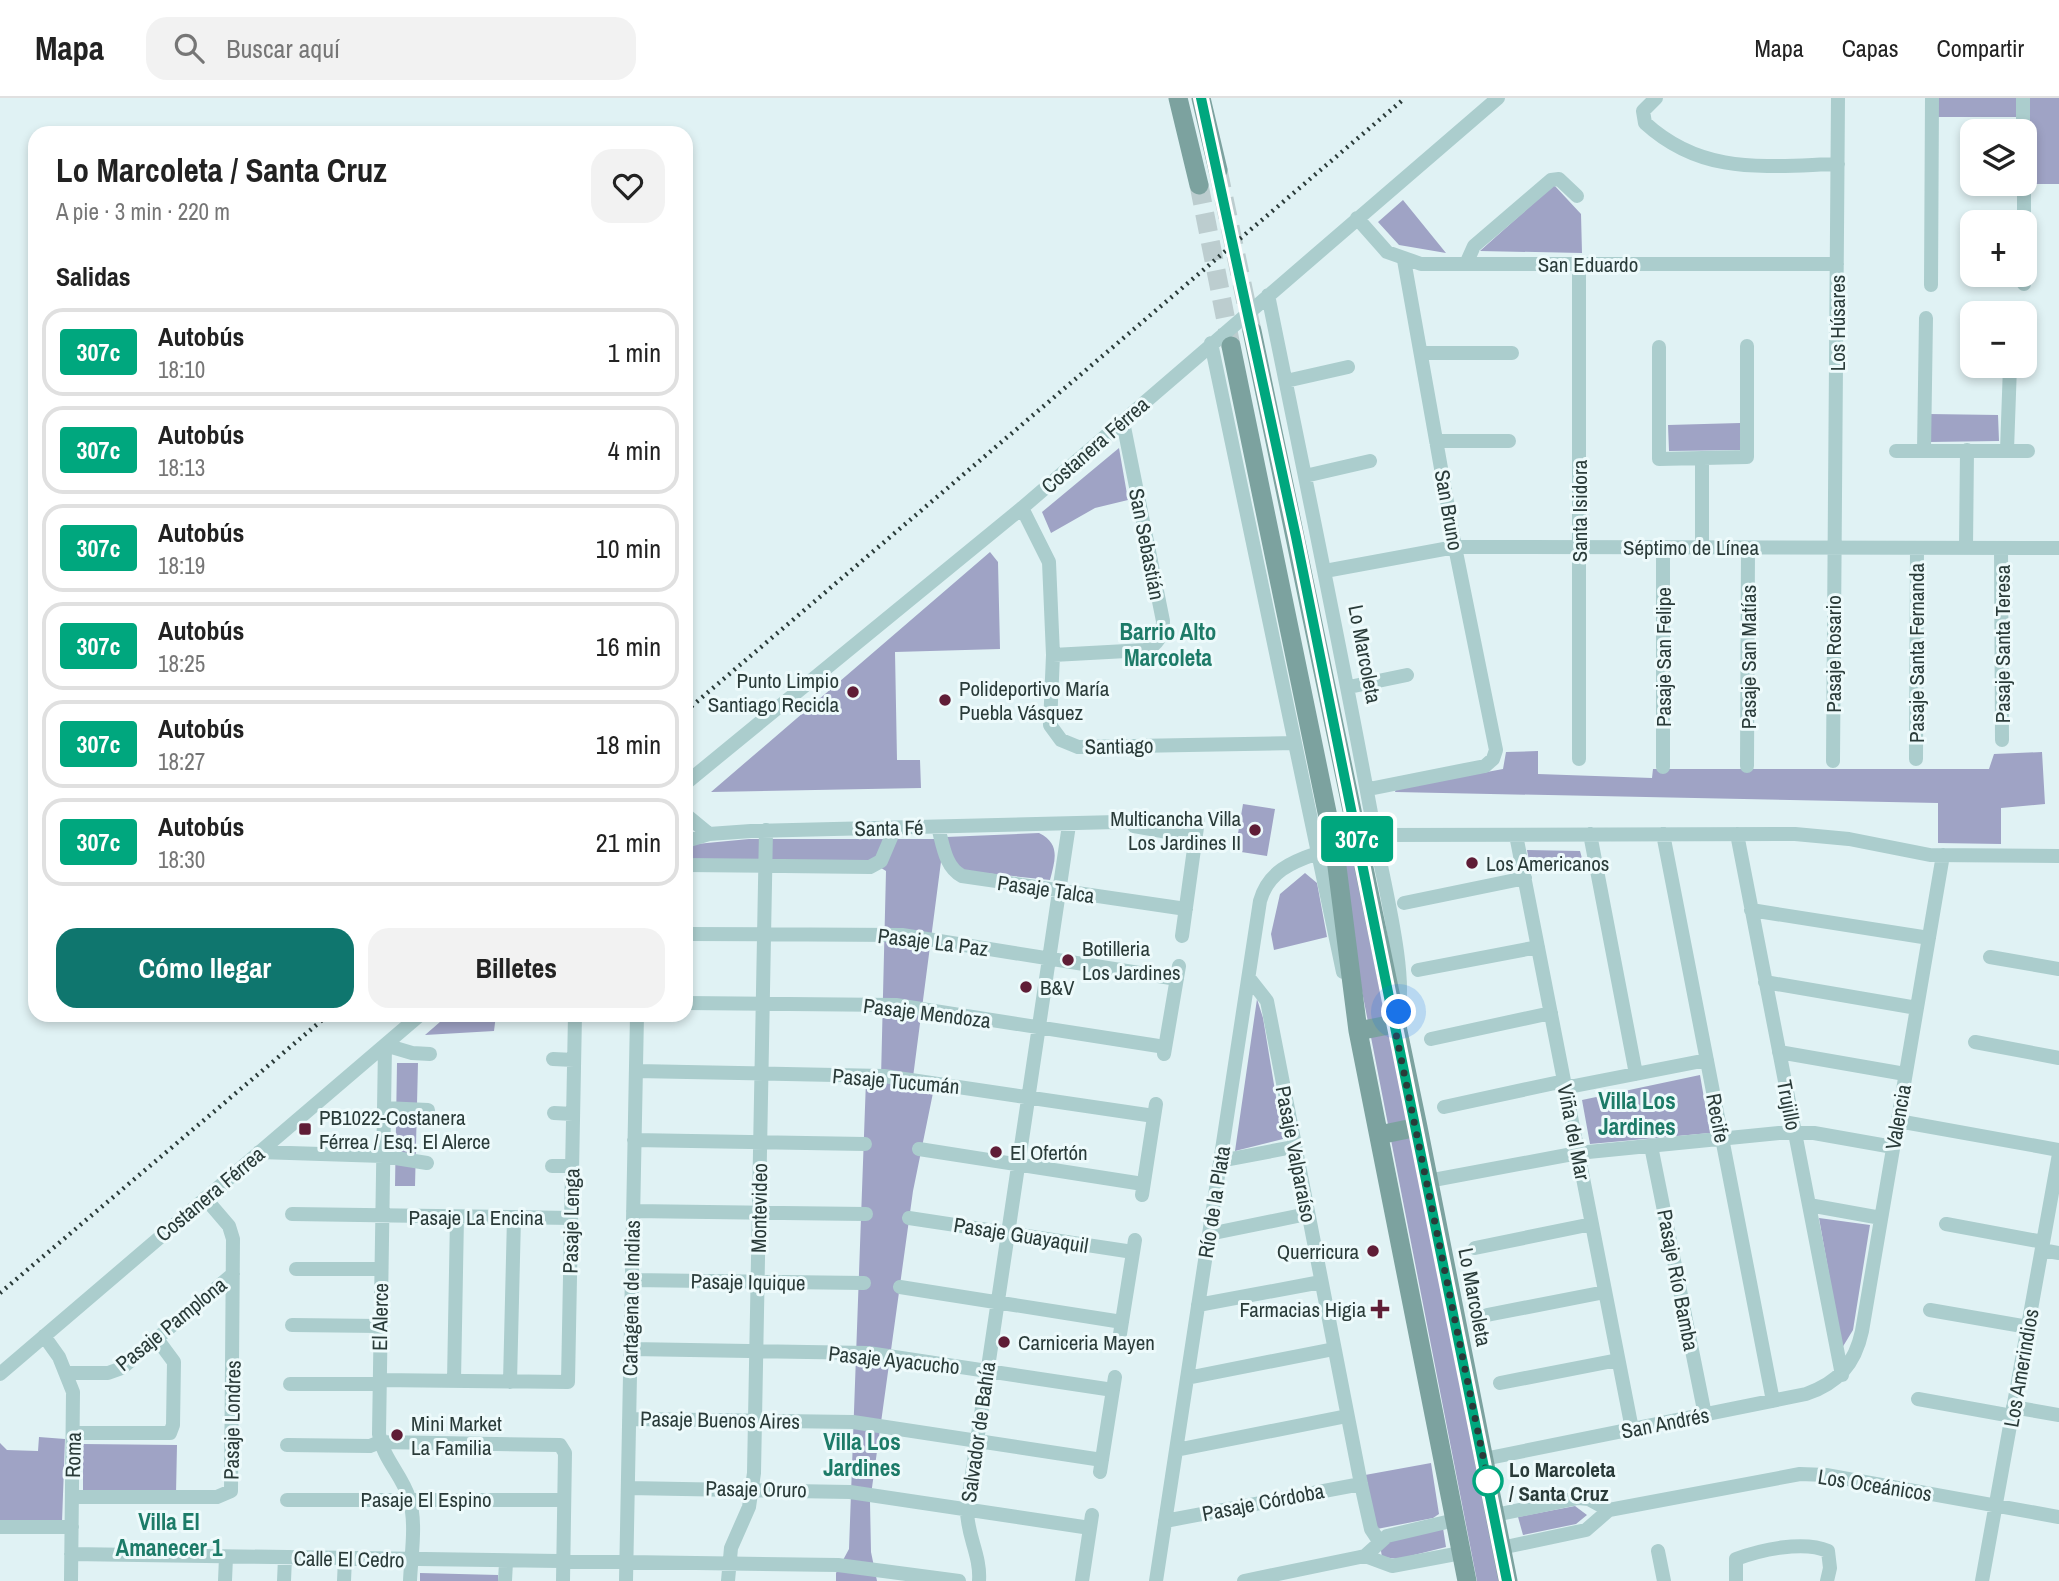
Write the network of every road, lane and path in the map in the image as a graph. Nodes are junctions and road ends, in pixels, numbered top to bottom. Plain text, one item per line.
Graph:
1 (1178, 98) edge
2 (1201, 98) edge
3 (1497, 98) edge
4 (1656, 98) edge
5 (1838, 98) edge
6 (1932, 98) edge
7 (2023, 98) edge
8 (2024, 119) edge
9 (1838, 164) junction
10 (1218, 170) tunnel mouth
11 (1199, 185) tunnel mouth
12 (1577, 196) dead end
13 (1357, 218) junction
14 (1404, 260) junction
15 (1466, 264) junction
16 (1578, 264) junction
17 (1837, 264) junction
18 (1931, 285) dead end
19 (1268, 295) junction
20 (1926, 318) dead end
21 (1252, 331) tunnel mouth
22 (1211, 343) junction
23 (1231, 346) tunnel mouth
24 (1747, 346) dead end
25 (1659, 347) dead end
26 (1421, 353) junction
27 (1512, 354) dead end
28 (1348, 367) dead end
29 (2010, 378) edge
30 (1286, 381) junction
31 (1124, 422) junction
32 (1436, 441) junction
33 (1509, 441) dead end
34 (1924, 450) junction
35 (1966, 450) junction
36 (2007, 450) junction
37 (1896, 451) dead end
38 (2028, 451) dead end
39 (1702, 458) junction
40 (1370, 461) dead end
41 (1306, 476) junction
42 (1022, 508) junction
43 (1455, 547) junction
44 (1579, 547) junction
45 (1663, 547) junction
46 (1702, 547) junction
47 (1748, 548) junction
48 (1836, 548) junction
49 (1917, 548) junction
50 (1966, 548) junction
51 (2001, 548) junction
52 (2059, 548) edge
53 (1325, 571) junction
54 (1053, 655) junction
55 (1407, 675) dead end
56 (1349, 687) junction
57 (2002, 740) dead end
58 (1295, 743) junction
59 (1579, 759) dead end
60 (1916, 759) dead end
61 (1833, 761) dead end
62 (1747, 766) dead end
63 (1663, 767) dead end
64 (693, 777) edge
65 (1369, 789) junction
66 (693, 821) edge
67 (1354, 822) junction
68 (1126, 824) junction
69 (1069, 825) junction
70 (938, 827) junction
71 (895, 828) junction
72 (765, 830) junction
73 (709, 834) junction
74 (1590, 834) junction
75 (1663, 834) junction
76 (1737, 834) junction
77 (1375, 835) junction
78 (1516, 835) junction
79 (1196, 836) junction
80 (693, 839) edge
81 (1318, 853) junction
82 (1942, 855) junction
83 (2059, 856) edge
84 (693, 865) edge
85 (766, 866) junction
86 (1525, 878) junction
87 (1060, 891) junction
88 (1404, 903) dead end
89 (1186, 909) junction
90 (1751, 910) junction
91 (693, 934) edge
92 (764, 934) junction
93 (1182, 936) dead end
94 (1929, 938) junction
95 (1538, 947) junction
96 (1990, 957) dead end
97 (1051, 958) junction
98 (2059, 969) edge
99 (1418, 970) dead end
100 (1249, 978) junction
101 (1765, 982) junction
102 (693, 1003) edge
103 (1357, 1003) junction
104 (763, 1004) junction
105 (1917, 1008) junction
106 (1551, 1013) junction
107 (412, 1022) edge
108 (575, 1022) edge
109 (637, 1022) edge
110 (1394, 1024) junction
111 (1040, 1027) junction
112 (1358, 1031) junction
113 (1431, 1039) dead end
114 (1975, 1042) dead end
115 (385, 1045) junction
116 (1165, 1051) joint
117 (1779, 1052) junction
118 (430, 1054) dead end
119 (2059, 1058) edge
120 (553, 1059) dead end
121 (574, 1060) junction
122 (1707, 1060) junction
123 (636, 1071) junction
124 (762, 1073) junction
125 (1636, 1074) junction
126 (1905, 1074) junction
127 (1565, 1085) junction
128 (1028, 1096) junction
129 (1444, 1107) dead end
130 (384, 1108) junction
131 (428, 1110) dead end
132 (554, 1113) dead end
133 (573, 1114) junction
134 (1898, 1121) junction
135 (1418, 1127) junction
136 (1795, 1132) junction
137 (1379, 1135) junction
138 (1723, 1139) junction
139 (634, 1140) junction
140 (761, 1142) junction
141 (865, 1144) dead end
142 (1651, 1146) junction
143 (1293, 1147) junction
144 (1893, 1147) junction
145 (919, 1149) dead end
146 (259, 1152) junction
147 (2059, 1152) edge
148 (1578, 1153) junction
149 (383, 1156) junction
150 (1220, 1161) junction
151 (427, 1163) dead end
152 (1018, 1163) junction
153 (552, 1166) dead end
154 (572, 1166) junction
155 (1429, 1181) junction
156 (205, 1198) junction
157 (1809, 1205) junction
158 (633, 1211) junction
159 (759, 1213) junction
160 (1307, 1213) junction
161 (292, 1214) dead end
162 (866, 1214) dead end
163 (382, 1216) junction
164 (457, 1217) junction
165 (514, 1217) junction
166 (571, 1218) junction
167 (909, 1218) dead end
168 (1881, 1218) junction
169 (1592, 1224) junction
170 (1945, 1224) dead end
171 (1007, 1233) junction
172 (1209, 1234) junction
173 (2043, 1246) junction
174 (1475, 1248) dead end
175 (2059, 1253) edge
176 (296, 1269) dead end
177 (381, 1269) junction
178 (233, 1274) junction
179 (632, 1280) junction
180 (758, 1281) junction
181 (1321, 1282) junction
182 (864, 1283) dead end
183 (900, 1287) dead end
184 (1605, 1292) junction
185 (997, 1302) junction
186 (1198, 1305) junction
187 (1930, 1310) dead end
188 (1487, 1315) dead end
189 (292, 1325) dead end
190 (380, 1326) junction
191 (2028, 1327) junction
192 (44, 1336) junction
193 (157, 1339) junction
194 (631, 1349) junction
195 (1334, 1349) junction
196 (757, 1351) junction
197 (1618, 1360) junction
198 (987, 1371) junction
199 (67, 1373) junction
200 (0, 1374) edge
201 (1842, 1375) junction
202 (1187, 1378) junction
203 (454, 1381) junction
204 (379, 1382) junction
205 (509, 1382) junction
206 (1500, 1383) dead end
207 (290, 1384) dead end
208 (1918, 1399) dead end
209 (1773, 1401) junction
210 (2013, 1411) junction
211 (1704, 1415) junction
212 (2059, 1415) edge
213 (1347, 1416) junction
214 (629, 1419) junction
215 (756, 1421) junction
216 (1632, 1429) junction
217 (74, 1433) junction
218 (976, 1441) junction
219 (380, 1442) junction
220 (287, 1445) dead end
221 (1176, 1450) junction
222 (1484, 1459) junction
223 (1101, 1466) joint
224 (1361, 1484) junction
225 (628, 1488) junction
226 (753, 1489) junction
227 (72, 1497) junction
228 (409, 1498) junction
229 (288, 1500) dead end
230 (564, 1500) junction
231 (1996, 1506) junction
232 (967, 1508) junction
233 (1609, 1510) junction
234 (1495, 1515) junction
235 (2059, 1517) edge
236 (1455, 1520) junction
237 (1165, 1521) junction
238 (0, 1527) edge
239 (72, 1527) junction
240 (1379, 1541) junction
241 (1501, 1548) junction
242 (1658, 1551) dead end
243 (1461, 1553) junction
244 (71, 1554) junction
245 (1365, 1556) junction
246 (226, 1557) junction
247 (285, 1558) junction
248 (345, 1559) junction
249 (411, 1560) junction
250 (506, 1562) junction
251 (626, 1562) junction
252 (564, 1563) junction
253 (729, 1563) junction
254 (71, 1581) edge
255 (225, 1581) edge
256 (284, 1581) edge
257 (344, 1581) edge
258 (410, 1581) edge
259 (505, 1581) edge
260 (563, 1581) edge
261 (626, 1581) edge
262 (728, 1581) edge
263 (959, 1581) edge
264 (979, 1581) edge
265 (1082, 1581) edge
266 (1156, 1581) edge
267 (1248, 1581) edge
268 (1467, 1581) edge
269 (1507, 1581) edge
270 (1664, 1581) edge
271 (1736, 1581) edge
272 (1828, 1581) edge
273 (1982, 1581) edge

1 - 11 main road
2 - 10 main road
3 - 13 street, Costanera Férrea
4 - 9 street
5 - 9 street, Los Húsares
6 - 18 street
7 - 8 street
9 - 17 street, Los Húsares
12 - 15 street
13 - 14 street, San Eduardo
13 - 19 street, Costanera Férrea
14 - 15 street, San Eduardo
14 - 26 street, San Bruno
15 - 16 street, San Eduardo
16 - 17 street, San Eduardo
16 - 44 street, Santa Isidora
17 - 48 street, Los Húsares
19 - 22 street, Costanera Férrea
19 - 30 street, Lo Marcoleta
20 - 34 street
21 - 67 main road, Lo Marcoleta
22 - 31 street, Costanera Férrea
22 - 58 street
23 - 103 main road
24 - 39 street
25 - 39 street
26 - 27 street
26 - 32 street, San Bruno
28 - 30 street
29 - 36 street
30 - 41 street, Lo Marcoleta
31 - 42 street, Costanera Férrea
31 - 54 street, San Sebastián
32 - 33 street
32 - 43 street, San Bruno
34 - 35 street
34 - 37 street
35 - 36 street
35 - 50 street
36 - 38 street
39 - 46 street
40 - 41 street
41 - 53 street, Lo Marcoleta
42 - 54 street, Santiago
42 - 64 street, Costanera Férrea
43 - 44 street, Séptimo de Línea
43 - 53 street, Séptimo de Línea
43 - 65 street, San Bruno
44 - 45 street, Séptimo de Línea
44 - 59 street, Santa Isidora
45 - 46 street, Séptimo de Línea
45 - 63 street, Pasaje San Felipe
46 - 47 street, Séptimo de Línea
47 - 48 street, Séptimo de Línea
47 - 62 street, Pasaje San Matías
48 - 49 street, Séptimo de Línea
48 - 61 street, Pasaje Rosario
49 - 50 street, Séptimo de Línea
49 - 60 street, Pasaje Santa Fernanda
50 - 51 street, Séptimo de Línea
51 - 52 street, Séptimo de Línea
51 - 57 street, Pasaje Santa Teresa
53 - 56 street, Lo Marcoleta
54 - 58 street, Santiago
55 - 56 street
56 - 65 street, Lo Marcoleta
58 - 81 street
65 - 77 street, Lo Marcoleta
66 - 73 street
67 - 77 street
67 - 110 main road, Lo Marcoleta
68 - 69 street, Santa Fé
68 - 79 street
68 - 79 street
69 - 70 street, Santa Fé
69 - 87 street, Salvador de Bahía
70 - 71 street, Santa Fé
70 - 87 street, Pasaje Talca
71 - 72 street, Santa Fé
71 - 85 street
72 - 73 street, Santa Fé
72 - 85 street, Montevideo
73 - 80 street, Santa Fé
74 - 75 street
74 - 78 street
74 - 125 street
75 - 76 street
75 - 122 street, Recife
76 - 82 street
76 - 90 street, Trujillo
77 - 78 street
77 - 110 street, Lo Marcoleta
78 - 86 street, Viña del Mar
79 - 89 street
81 - 100 street, Río de la Plata
81 - 103 street
82 - 83 street
82 - 94 street, Valencia
84 - 85 street
85 - 92 street, Montevideo
86 - 88 street
86 - 95 street, Viña del Mar
87 - 89 street, Pasaje Talca
87 - 97 street, Salvador de Bahía
89 - 93 street
90 - 94 street
90 - 101 street, Trujillo
91 - 92 street, Pasaje La Paz
92 - 97 street, Pasaje La Paz
92 - 104 street, Montevideo
94 - 105 street, Valencia
95 - 99 street
95 - 106 street, Viña del Mar
96 - 98 street
97 - 111 street, Salvador de Bahía
97 - 116 street, Pasaje La Paz
100 - 143 street, Pasaje Valparaíso
100 - 150 street, Río de la Plata
101 - 105 street
101 - 117 street, Trujillo
102 - 104 street, Pasaje Mendoza
103 - 112 main road
104 - 111 street, Pasaje Mendoza
104 - 124 street, Montevideo
105 - 126 street, Valencia
106 - 113 street
106 - 127 street, Viña del Mar
107 - 115 street, Costanera Férrea
108 - 121 street, Pasaje Lenga
109 - 123 street, Cartagena de Indias
110 - 112 main road
110 - 135 main road, Lo Marcoleta
111 - 116 street, Pasaje Mendoza
111 - 128 street, Salvador de Bahía
112 - 137 main road
114 - 119 street
115 - 118 street
115 - 130 street, El Alerce
115 - 146 street, Costanera Férrea
117 - 126 street
117 - 136 street, Trujillo
120 - 121 street
121 - 133 street, Pasaje Lenga
122 - 125 street
122 - 138 street, Recife
123 - 124 street, Pasaje Tucumán
123 - 139 street, Cartagena de Indias
124 - 128 street, Pasaje Tucumán
124 - 140 street, Montevideo
125 - 127 street
126 - 134 street, Valencia
127 - 129 street
127 - 148 street, Viña del Mar
128 - 152 street, Salvador de Bahía
128 - 152 street, Pasaje Tucumán
130 - 131 street
130 - 149 street, El Alerce
132 - 133 street
133 - 154 street, Pasaje Lenga
134 - 144 street, Valencia
134 - 147 street
135 - 137 main road
135 - 155 main road, Lo Marcoleta
136 - 138 street
136 - 144 street
136 - 157 street, Trujillo
137 - 236 main road
138 - 142 street
138 - 209 street, Recife
139 - 140 street
139 - 158 street, Cartagena de Indias
140 - 141 street
140 - 159 street, Montevideo
142 - 148 street
142 - 211 street, Pasaje Río Bamba
143 - 150 street
143 - 160 street, Pasaje Valparaíso
144 - 168 street, Valencia
145 - 152 street
146 - 149 street
146 - 156 street, Costanera Férrea
147 - 173 street, Los Amerindios
148 - 155 street
148 - 169 street, Viña del Mar
149 - 151 street
149 - 163 street, El Alerce
150 - 172 street, Río de la Plata
152 - 171 street, Salvador de Bahía
153 - 154 street
154 - 166 street, Pasaje Lenga
155 - 222 main road, Lo Marcoleta
156 - 178 street, Pasaje Londres
156 - 192 street, Costanera Férrea
157 - 168 street
157 - 201 street, Trujillo
158 - 159 street
158 - 179 street, Cartagena de Indias
159 - 162 street
159 - 180 street, Montevideo
160 - 172 street
160 - 181 street, Pasaje Valparaíso
161 - 163 street, Pasaje La Encina
163 - 164 street, Pasaje La Encina
163 - 177 street, El Alerce
164 - 165 street, Pasaje La Encina
164 - 203 street
165 - 166 street, Pasaje La Encina
165 - 205 street
166 - 205 street, Pasaje Lenga
167 - 171 street, Pasaje Guayaquil
168 - 201 street, Valencia
169 - 174 street
169 - 184 street, Viña del Mar
170 - 173 street
171 - 185 street, Salvador de Bahía
171 - 185 street, Pasaje Guayaquil
172 - 186 street, Río de la Plata
173 - 175 street
173 - 191 street, Los Amerindios
176 - 177 street
177 - 190 street, El Alerce
178 - 193 street, Pasaje Pamplona
178 - 227 street, Pasaje Londres
179 - 180 street, Pasaje Iquique
179 - 194 street, Cartagena de Indias
180 - 182 street, Pasaje Iquique
180 - 196 street, Montevideo
181 - 186 street
181 - 195 street, Pasaje Valparaíso
183 - 185 street
184 - 188 street
184 - 197 street, Viña del Mar
185 - 198 street, Salvador de Bahía
186 - 202 street, Río de la Plata
187 - 191 street
189 - 190 street
190 - 204 street, El Alerce
191 - 210 street, Los Amerindios
192 - 199 street, Roma
192 - 200 street, Costanera Férrea
193 - 199 street, Pasaje Pamplona
193 - 217 street
194 - 196 street, Pasaje Ayacucho
194 - 214 street, Cartagena de Indias
195 - 202 street
195 - 213 street, Pasaje Valparaíso
196 - 198 street, Pasaje Ayacucho
196 - 215 street, Montevideo
197 - 206 street
197 - 216 street, Viña del Mar
198 - 218 street, Salvador de Bahía
198 - 223 street, Pasaje Ayacucho
199 - 217 street, Roma
201 - 209 street, San Andrés
202 - 221 street, Río de la Plata
203 - 204 street
203 - 205 street
204 - 207 street
204 - 219 street, El Alerce
208 - 210 street
209 - 211 street, San Andrés
210 - 212 street
210 - 231 street, Los Amerindios
211 - 216 street, San Andrés
213 - 221 street
213 - 224 street, Pasaje Valparaíso
214 - 215 street, Pasaje Buenos Aires
214 - 225 street, Cartagena de Indias
215 - 218 street, Pasaje Buenos Aires
215 - 226 street, Montevideo
216 - 222 street, San Andrés
217 - 227 street, Roma
218 - 223 street, Pasaje Buenos Aires
218 - 232 street, Salvador de Bahía
219 - 220 street
219 - 228 street, El Alerce
219 - 230 street
221 - 237 street, Río de la Plata
222 - 234 main road, Lo Marcoleta
224 - 237 street, Pasaje Córdoba
224 - 240 street, Pasaje Valparaíso
225 - 226 street, Pasaje Oruro
225 - 251 street, Cartagena de Indias
226 - 232 street, Pasaje Oruro
226 - 253 street, Montevideo
227 - 239 street, Roma
228 - 229 street, Pasaje El Espino
228 - 230 street, Pasaje El Espino
228 - 249 street, El Alerce
230 - 252 street
231 - 233 street, Los Oceánicos
231 - 235 street, Los Oceánicos
231 - 273 street, Los Amerindios
232 - 264 street, Salvador de Bahía
232 - 265 street, Pasaje Oruro
233 - 234 street
233 - 241 street, Los Oceánicos
234 - 241 main road, Lo Marcoleta
236 - 240 street
236 - 243 main road
237 - 266 street, Río de la Plata
238 - 239 street
239 - 244 street, Roma
240 - 245 street
241 - 269 main road, Lo Marcoleta
242 - 270 street
243 - 245 street
243 - 268 main road
244 - 246 street, Calle El Cedro
244 - 254 street, Roma
245 - 267 street
246 - 247 street, Calle El Cedro
246 - 255 street
247 - 248 street, Calle El Cedro
247 - 256 street
248 - 249 street, Calle El Cedro
248 - 257 street
249 - 250 street, Calle El Cedro
249 - 258 street, El Alerce
250 - 252 street, Calle El Cedro
250 - 259 street
251 - 252 street, Calle El Cedro
251 - 253 street, Calle El Cedro
251 - 261 street, Cartagena de Indias
252 - 260 street
253 - 262 street, Montevideo
253 - 263 street, Calle El Cedro
271 - 272 street

